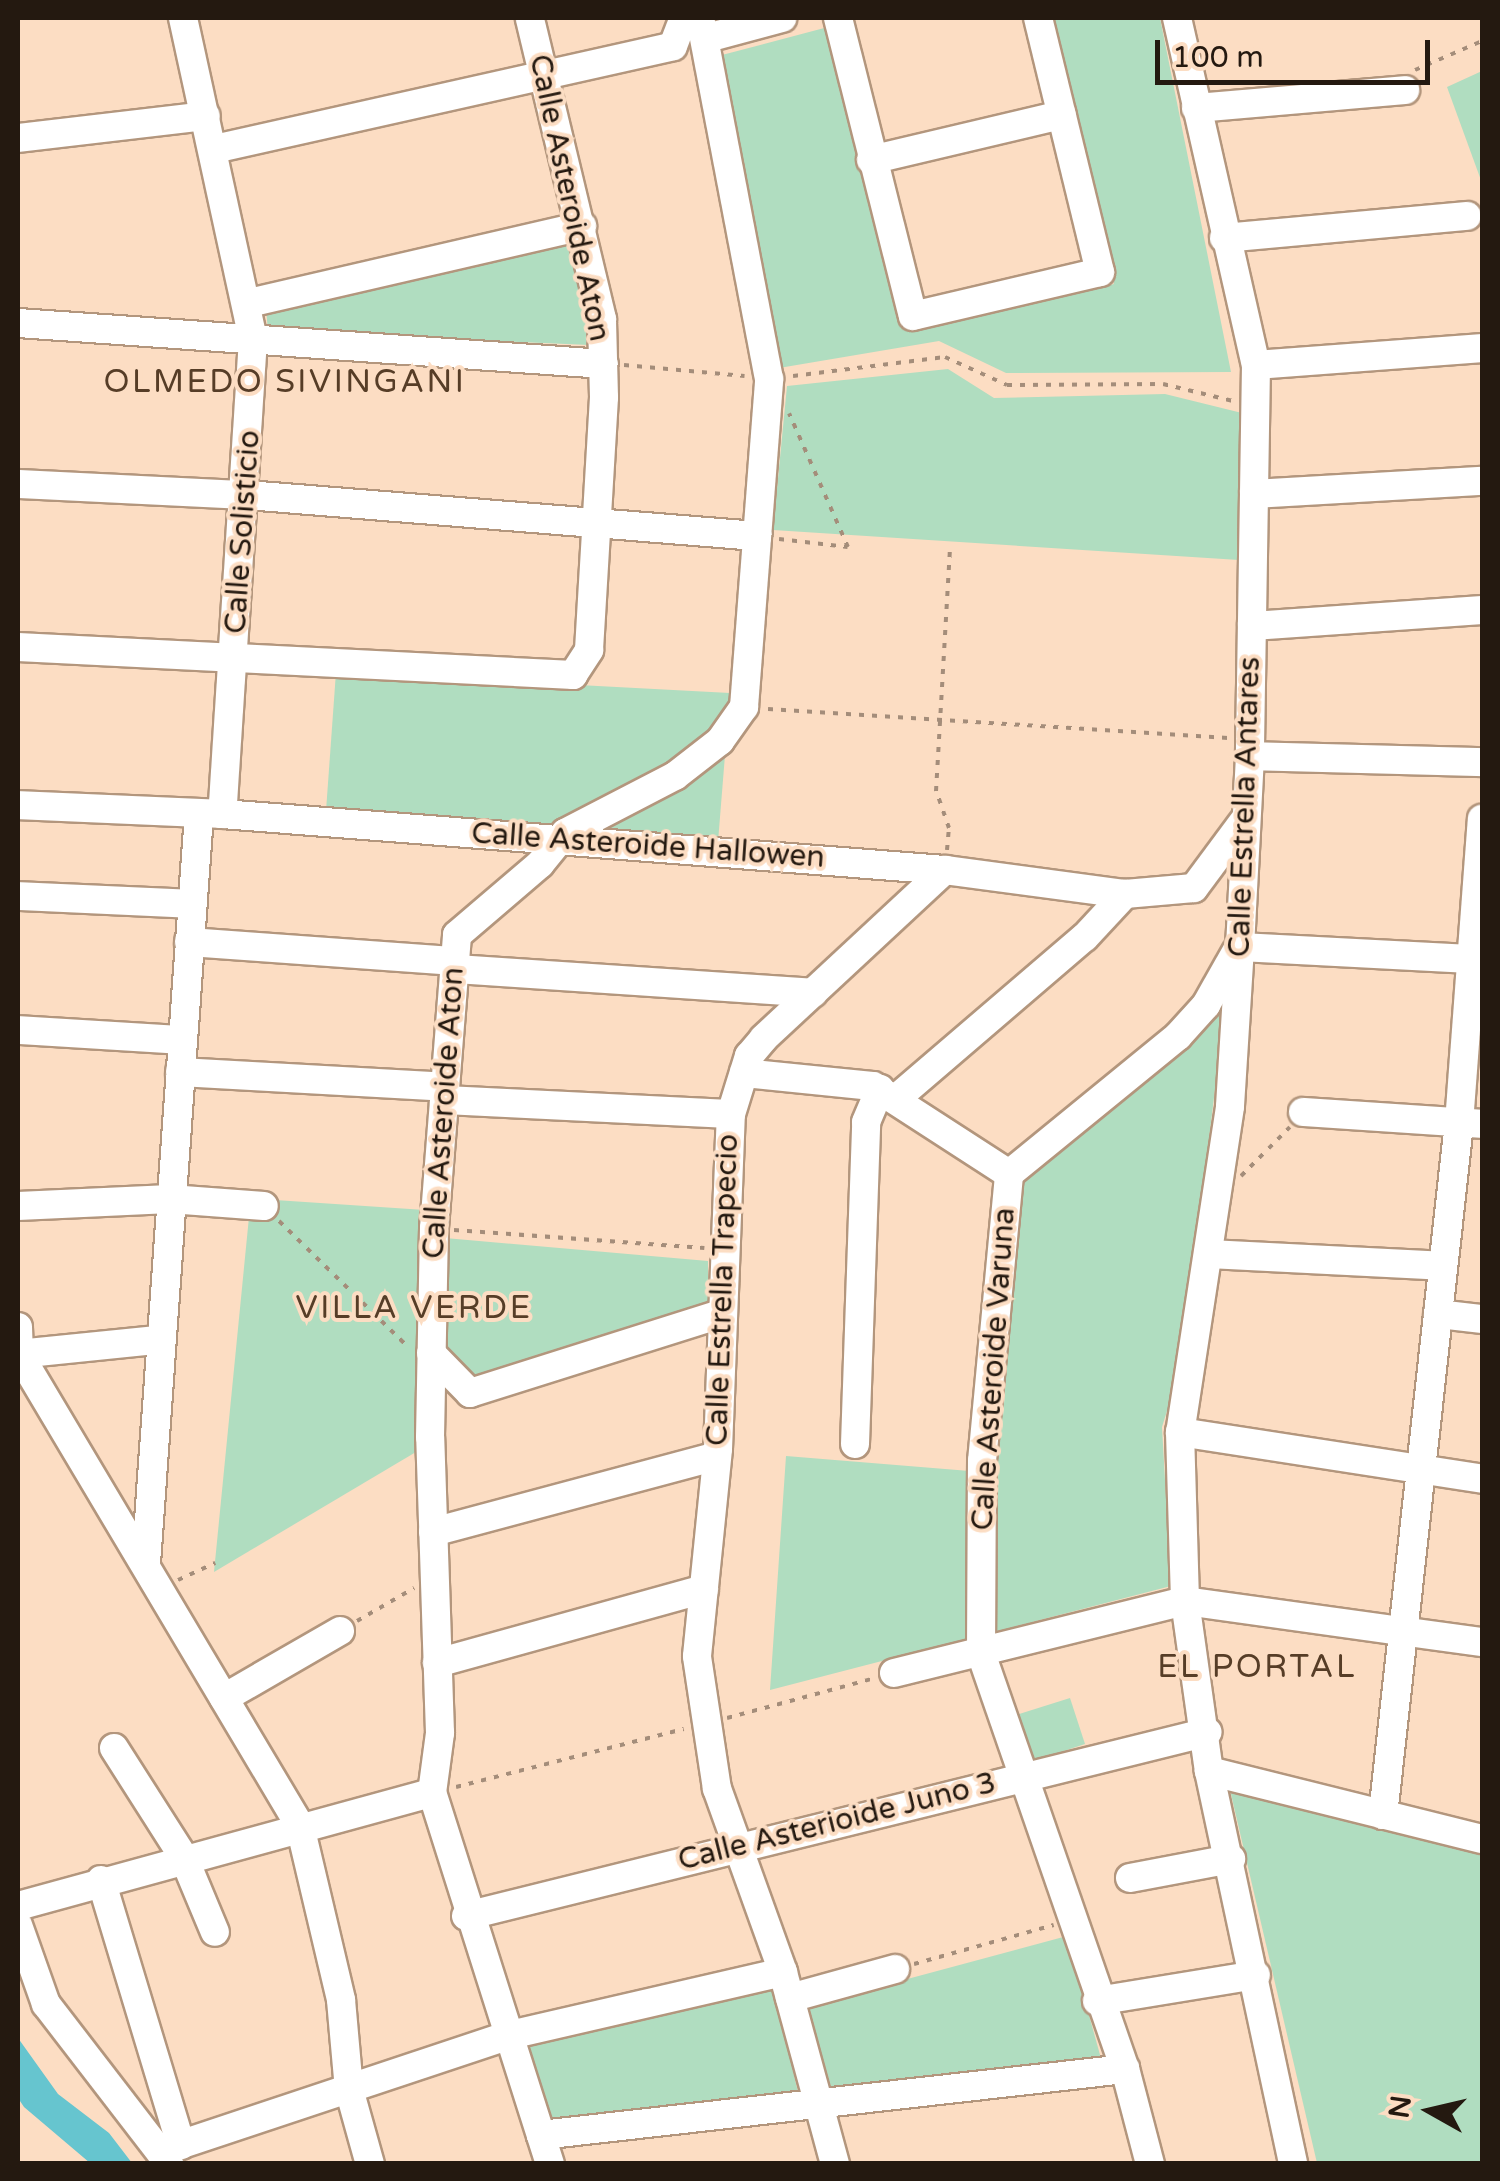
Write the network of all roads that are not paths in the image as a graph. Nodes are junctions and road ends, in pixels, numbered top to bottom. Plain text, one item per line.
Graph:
1 (183, 18) edge
2 (530, 18) edge
3 (684, 18) edge
4 (782, 18) edge
5 (838, 18) edge
6 (1038, 18) edge
7 (1178, 18) edge
8 (703, 28) edge
9 (542, 71) junction
10 (1404, 90) road end
11 (1196, 108) junction
12 (1062, 115) junction
13 (206, 116) junction
14 (18, 138) edge
15 (214, 149) junction
16 (871, 160) junction
17 (1467, 216) dead end
18 (582, 226) junction
19 (1224, 238) junction
20 (249, 303) junction
21 (18, 323) edge
22 (254, 339) junction
23 (1482, 348) edge
24 (604, 364) junction
25 (1256, 365) junction
26 (1482, 481) edge
27 (18, 484) edge
28 (1254, 494) junction
29 (247, 495) junction
30 (596, 520) junction
31 (758, 536) junction
32 (1482, 610) edge
33 (1252, 626) junction
34 (18, 647) edge
35 (234, 655) junction
36 (1251, 748) junction
37 (1482, 762) edge
38 (18, 805) edge
39 (210, 814) junction
40 (1482, 819) edge
41 (1243, 822) junction
42 (561, 839) junction
43 (945, 870) junction
44 (1125, 894) junction
45 (18, 896) edge
46 (192, 904) junction
47 (189, 942) junction
48 (1240, 947) junction
49 (1472, 959) junction
50 (455, 965) junction
51 (813, 994) junction
52 (18, 1030) edge
53 (182, 1040) junction
54 (180, 1072) junction
55 (744, 1074) junction
56 (445, 1093) junction
57 (889, 1093) junction
58 (1304, 1112) road end
59 (731, 1114) junction
60 (1470, 1124) edge
61 (1009, 1174) junction
62 (170, 1199) junction
63 (18, 1206) edge
64 (264, 1206) road end
65 (1208, 1254) junction
66 (1443, 1266) junction
67 (721, 1314) junction
68 (1438, 1314) junction
69 (1482, 1319) edge
70 (18, 1327) edge
71 (158, 1340) junction
72 (18, 1354) edge
73 (431, 1363) junction
74 (1180, 1432) junction
75 (855, 1444) dead end
76 (717, 1456) junction
77 (1421, 1472) junction
78 (1482, 1480) edge
79 (433, 1532) junction
80 (146, 1563) junction
81 (704, 1589) junction
82 (1185, 1601) junction
83 (340, 1631) road end
84 (1403, 1631) junction
85 (1482, 1642) edge
86 (980, 1652) junction
87 (437, 1663) junction
88 (894, 1673) road end
89 (224, 1698) junction
90 (1208, 1732) junction
91 (114, 1748) dead end
92 (1209, 1771) junction
93 (1025, 1774) junction
94 (432, 1793) junction
95 (1383, 1815) junction
96 (300, 1826) junction
97 (1482, 1838) edge
98 (735, 1849) junction
99 (184, 1858) junction
100 (1230, 1859) junction
101 (1130, 1878) dead end
102 (101, 1880) junction
103 (18, 1906) edge
104 (466, 1916) junction
105 (18, 1925) edge
106 (215, 1932) dead end
107 (895, 1969) road end
108 (1256, 1974) junction
109 (786, 1985) junction
110 (1098, 2001) junction
111 (510, 2035) junction
112 (1125, 2068) junction
113 (349, 2089) junction
114 (818, 2100) junction
115 (541, 2135) junction
116 (171, 2153) edge
117 (370, 2164) edge
118 (550, 2164) edge
119 (836, 2164) edge
120 (1150, 2164) edge
121 (1292, 2164) edge

1 - 13 street, Calle Solisticio
2 - 9 street, Calle Asteroide Aton
3 - 9 street
4 - 8 street
5 - 16 street
6 - 12 street
7 - 11 street, Calle Estrella Antares
8 - 31 street
9 - 15 street
9 - 18 street, Calle Asteroide Aton
10 - 11 street
11 - 19 street, Calle Estrella Antares
12 - 16 street
12 - 16 street
13 - 14 street
13 - 15 street, Calle Solisticio
15 - 20 street, Calle Solisticio
17 - 19 street
18 - 20 street
18 - 24 street, Calle Asteroide Aton
19 - 25 street, Calle Estrella Antares
20 - 22 street, Calle Solisticio
21 - 22 street
22 - 24 street
22 - 29 street, Calle Solisticio
23 - 25 street
24 - 30 street, Calle Asteroide Aton
25 - 28 street, Calle Estrella Antares
26 - 28 street
27 - 29 street
28 - 33 street, Calle Estrella Antares
29 - 30 street
29 - 35 street, Calle Solisticio
30 - 31 street
30 - 35 street, Calle Asteroide Aton
31 - 42 street, Calle Asteroide Aton
32 - 33 street
33 - 36 street, Calle Estrella Antares
34 - 35 street
35 - 39 street, Calle Solisticio
36 - 37 street
36 - 41 street, Calle Estrella Antares
38 - 39 street, Calle Asteroide Hallowen
39 - 42 street, Calle Asteroide Hallowen
39 - 46 street, Calle Solisticio
40 - 49 street
41 - 44 street, Calle Asteroide Hallowen
41 - 48 street, Calle Estrella Antares
42 - 43 street, Calle Asteroide Hallowen
42 - 50 street, Calle Asteroide Aton
43 - 44 street, Calle Asteroide Hallowen
43 - 51 street, Calle Estrella Trapecio
44 - 57 street
45 - 46 street
46 - 47 street, Calle Solisticio
47 - 50 street
47 - 53 street, Calle Solisticio
48 - 49 street
48 - 61 street, Calle Asteroide Varuna
48 - 65 street, Calle Estrella Antares
49 - 60 street
50 - 51 street
50 - 56 street, Calle Asteroide Aton
51 - 55 street, Calle Estrella Trapecio
52 - 53 street
53 - 54 street, Calle Solisticio
54 - 56 street
54 - 62 street, Calle Solisticio
55 - 57 street
55 - 59 street, Calle Estrella Trapecio
56 - 59 street
56 - 73 street, Calle Asteroide Aton
57 - 61 street
57 - 75 street
58 - 60 street
59 - 67 street, Calle Estrella Trapecio
60 - 66 street
61 - 86 street, Calle Asteroide Varuna
62 - 63 street
62 - 64 street
62 - 71 street, Calle Solisticio
65 - 66 street
65 - 74 street, Calle Estrella Antares
66 - 68 street
67 - 73 street
67 - 76 street, Calle Estrella Trapecio
68 - 69 street
68 - 77 street
70 - 72 street
71 - 72 street
71 - 80 street, Calle Solisticio
72 - 80 street
73 - 79 street, Calle Asteroide Aton
74 - 77 street
74 - 82 street, Calle Estrella Antares
76 - 79 street
76 - 81 street, Calle Estrella Trapecio
77 - 78 street
77 - 84 street
79 - 87 street, Calle Asteroide Aton
80 - 89 street
81 - 87 street
81 - 98 street, Calle Estrella Trapecio
82 - 84 street
82 - 86 street
82 - 90 street, Calle Estrella Antares
83 - 89 street
84 - 85 street
84 - 95 street
86 - 88 street
86 - 93 street
87 - 94 street, Calle Asteroide Aton
89 - 96 street
90 - 92 street, Calle Estrella Antares
90 - 93 street, Calle Asterioide Juno 3
91 - 99 street
92 - 95 street
92 - 100 street, Calle Estrella Antares
93 - 98 street, Calle Asterioide Juno 3
93 - 110 street
94 - 96 street
94 - 104 street
95 - 97 street
96 - 99 street
96 - 113 street
98 - 104 street, Calle Asterioide Juno 3
98 - 109 street, Calle Estrella Trapecio
99 - 102 street
99 - 106 street
100 - 101 street
100 - 108 street, Calle Estrella Antares
102 - 103 street
102 - 116 street
104 - 111 street
105 - 116 street
107 - 109 street
108 - 110 street
108 - 121 street, Calle Estrella Antares
109 - 111 street
109 - 114 street, Calle Estrella Trapecio
110 - 112 street
111 - 113 street
111 - 115 street
112 - 114 street
112 - 120 street
113 - 116 street
113 - 117 street
114 - 115 street
114 - 119 street, Calle Estrella Trapecio
115 - 118 street

